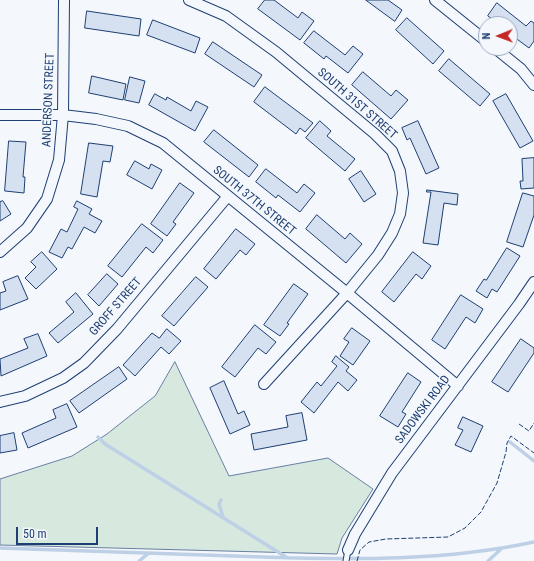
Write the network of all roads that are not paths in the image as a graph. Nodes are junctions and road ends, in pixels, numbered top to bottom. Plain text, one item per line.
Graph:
1 (64, 0) edge
2 (189, 0) edge
3 (435, 0) edge
4 (478, 35) edge
5 (504, 56) edge
6 (534, 85) edge
7 (0, 115) edge
8 (63, 115) junction
9 (228, 196) junction
10 (0, 252) edge
11 (534, 282) edge
12 (347, 293) junction
13 (264, 384) dead end
14 (458, 386) junction
15 (0, 402) edge
16 (348, 550) joint
17 (346, 561) edge

1 - 8 street, ANDERSON STREET
2 - 12 street, SOUTH 31ST STREET
3 - 4 street
5 - 6 street
7 - 8 street, SOUTH 37TH STREET
8 - 9 street, SOUTH 37TH STREET
8 - 10 street, ANDERSON STREET
9 - 12 street, SOUTH 37TH STREET
9 - 15 street, GROFF STREET
11 - 14 street, SADOWSKI ROAD
12 - 13 street, SOUTH 31ST STREET
12 - 14 street, SOUTH 37TH STREET
14 - 16 street, SADOWSKI ROAD
16 - 17 lane, SADOWSKI ROAD

